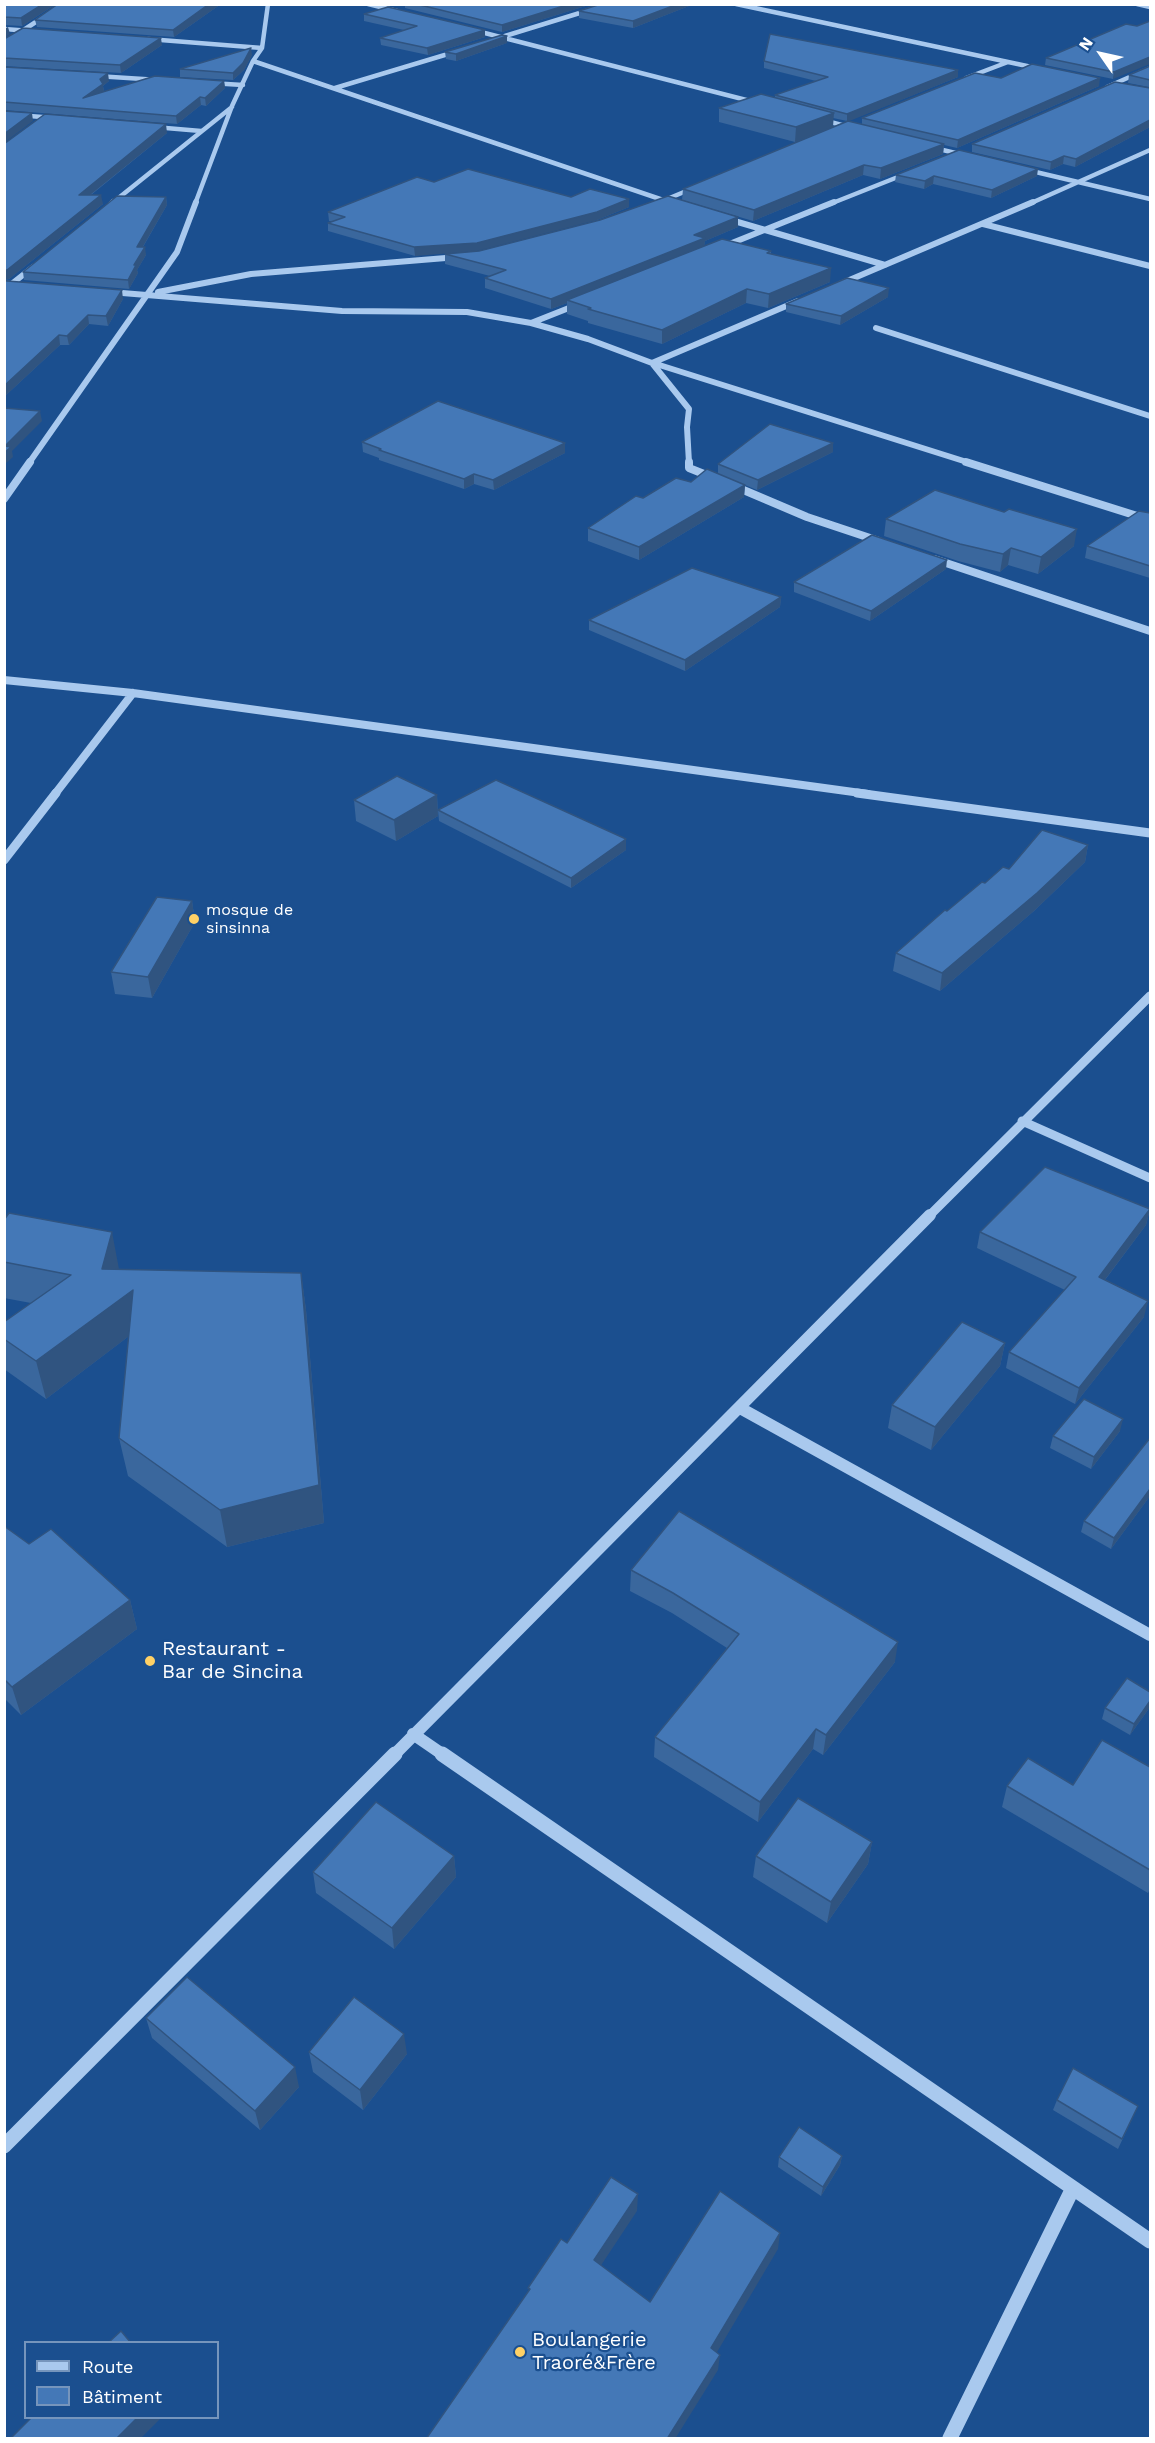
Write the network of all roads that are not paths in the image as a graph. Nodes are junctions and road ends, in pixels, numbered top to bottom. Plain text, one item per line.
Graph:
1 (63, 4) edge
2 (268, 4) edge
3 (368, 4) edge
4 (609, 4) edge
5 (736, 4) edge
6 (1137, 4) edge
7 (1150, 7) edge
8 (402, 13) edge
9 (4, 29) edge
10 (469, 29) edge
11 (24, 30) junction
12 (36, 31) edge
13 (502, 37) junction
14 (143, 39) edge
15 (491, 40) edge
16 (4, 43) edge
17 (469, 47) edge
18 (262, 48) junction
19 (253, 61) junction
20 (1008, 62) junction
21 (1150, 68) edge
22 (1050, 71) edge
23 (88, 76) edge
24 (965, 79) edge
25 (171, 81) edge
26 (1103, 82) edge
27 (207, 83) edge
28 (1114, 84) junction
29 (243, 85) junction
30 (1123, 86) edge
31 (335, 88) junction
32 (1104, 89) edge
33 (767, 105) edge
34 (232, 106) junction
35 (4, 114) edge
36 (46, 117) junction
37 (812, 117) edge
38 (58, 118) edge
39 (857, 122) edge
40 (38, 124) edge
41 (142, 126) edge
42 (846, 126) junction
43 (857, 129) edge
44 (836, 130) edge
45 (201, 131) junction
46 (924, 145) edge
47 (967, 149) edge
48 (1150, 150) edge
49 (957, 153) junction
50 (968, 156) edge
51 (946, 158) edge
52 (1013, 166) edge
53 (914, 170) edge
54 (1081, 182) junction
55 (707, 183) edge
56 (1150, 199) edge
57 (664, 200) junction
58 (675, 203) edge
59 (653, 204) edge
60 (102, 211) edge
61 (720, 217) edge
62 (983, 224) junction
63 (765, 230) junction
64 (712, 251) edge
65 (467, 256) edge
66 (38, 262) edge
67 (885, 265) junction
68 (1150, 266) edge
69 (8, 284) edge
70 (22, 285) edge
71 (832, 287) edge
72 (4, 290) edge
73 (101, 291) edge
74 (146, 294) junction
75 (800, 301) edge
76 (584, 302) edge
77 (531, 323) junction
78 (876, 328) dead end
79 (652, 363) junction
80 (1150, 416) edge
81 (4, 499) edge
82 (1150, 520) edge
83 (885, 543) edge
84 (929, 557) edge
85 (1150, 631) edge
86 (4, 680) edge
87 (133, 693) junction
88 (1150, 833) edge
89 (4, 860) edge
90 (1150, 996) edge
91 (1022, 1121) junction
92 (1150, 1178) edge
93 (740, 1408) junction
94 (1150, 1635) edge
95 (413, 1734) junction
96 (4, 2146) edge
97 (1073, 2188) junction
98 (1150, 2241) edge
99 (950, 2439) edge

1 - 11 street
2 - 18 street
3 - 8 street
4 - 13 street
5 - 20 street
6 - 7 street
9 - 11 street
10 - 13 street
11 - 12 street
11 - 16 street
13 - 15 street
13 - 33 street
14 - 18 street
17 - 31 street
18 - 19 street
19 - 29 street
19 - 31 street
20 - 22 street
20 - 24 street
21 - 28 street
23 - 25 street
26 - 28 street
27 - 29 street
28 - 30 street
28 - 32 street
29 - 34 street
31 - 57 street
34 - 45 street
34 - 74 street
35 - 36 street
36 - 38 street
36 - 40 street
37 - 42 street
39 - 42 street
41 - 45 street
42 - 43 street
42 - 44 street
45 - 60 street
46 - 49 street
47 - 49 street
48 - 54 street
49 - 50 street
49 - 51 street
52 - 54 street
53 - 63 street
54 - 56 street
54 - 62 street
55 - 57 street
57 - 58 street
57 - 59 street
61 - 63 street
62 - 67 street
62 - 68 street
63 - 64 street
63 - 67 street
65 - 74 street
66 - 69 street
67 - 71 street
69 - 70 street
69 - 72 street
73 - 74 street
74 - 77 street
74 - 81 street
75 - 79 street
76 - 77 street
77 - 79 street
78 - 80 street
79 - 82 street
79 - 83 street
84 - 85 street
86 - 87 street
87 - 88 street
87 - 89 street
90 - 91 street
91 - 92 street
91 - 93 street
93 - 94 street
93 - 95 street
95 - 96 street
95 - 97 street
97 - 98 street
97 - 99 street

